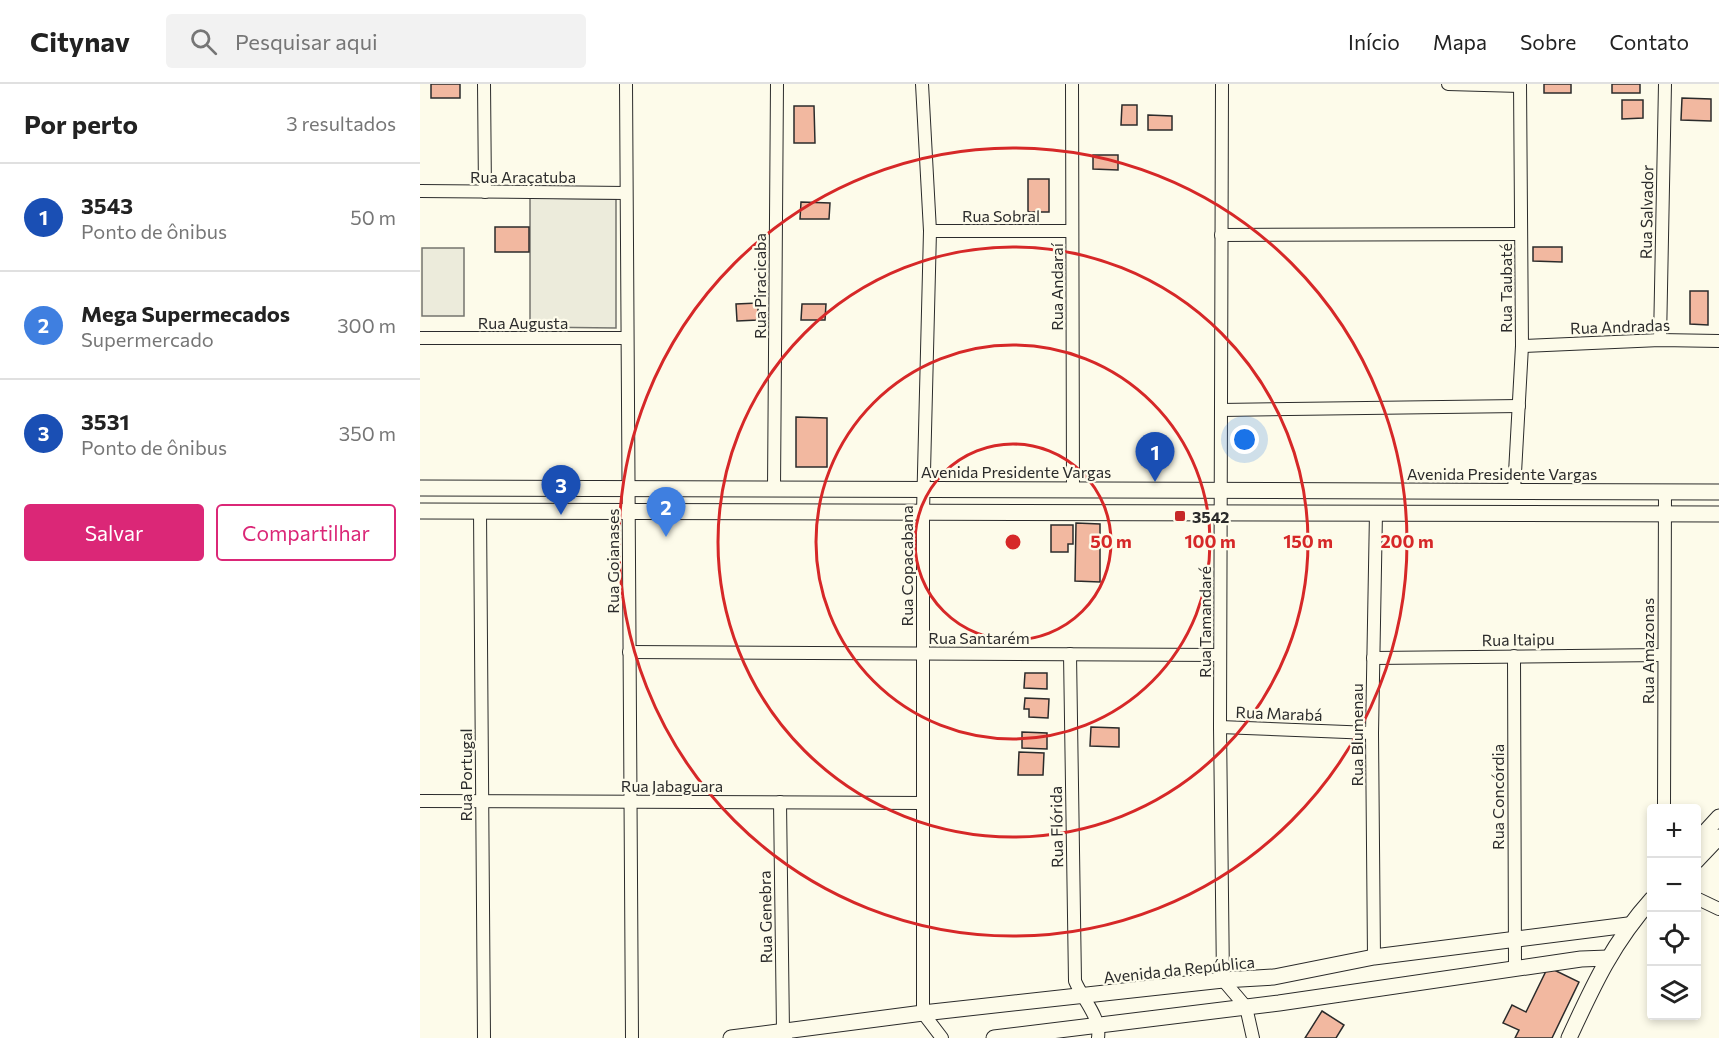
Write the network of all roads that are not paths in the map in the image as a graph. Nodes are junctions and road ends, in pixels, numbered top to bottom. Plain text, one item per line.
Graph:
1 (484, 84) edge
2 (626, 84) edge
3 (777, 84) edge
4 (922, 84) edge
5 (1072, 84) edge
6 (1222, 84) edge
7 (1448, 84) edge
8 (1665, 84) edge
9 (1520, 85) edge
10 (420, 191) edge
11 (485, 192) junction
12 (626, 193) junction
13 (930, 231) junction
14 (1072, 231) junction
15 (1221, 234) junction
16 (1521, 234) junction
17 (420, 338) edge
18 (627, 338) junction
19 (1660, 340) junction
20 (1719, 341) edge
21 (1522, 346) junction
22 (1519, 406) junction
23 (1221, 410) junction
24 (420, 488) edge
25 (628, 489) junction
26 (774, 489) junction
27 (923, 489) junction
28 (1073, 489) junction
29 (1221, 490) junction
30 (1514, 491) junction
31 (1719, 492) edge
32 (1665, 493) junction
33 (420, 511) edge
34 (480, 511) junction
35 (628, 511) junction
36 (923, 512) junction
37 (1220, 512) junction
38 (1376, 512) junction
39 (1719, 514) edge
40 (1664, 515) junction
41 (629, 652) junction
42 (923, 653) junction
43 (1070, 654) junction
44 (1220, 655) junction
45 (1664, 655) junction
46 (1514, 656) junction
47 (1373, 658) junction
48 (1220, 727) junction
49 (1372, 733) junction
50 (420, 801) edge
51 (482, 801) junction
52 (630, 801) junction
53 (780, 802) junction
54 (923, 803) junction
55 (1664, 804) edge
56 (1719, 817) edge
57 (1701, 837) edge
58 (1719, 837) edge
59 (1699, 858) edge
60 (1701, 900) edge
61 (1647, 904) edge
62 (1719, 909) edge
63 (1628, 925) junction
64 (1513, 938) junction
65 (1374, 957) junction
66 (1608, 958) junction
67 (1515, 968) junction
68 (1223, 980) junction
69 (1082, 997) junction
70 (1246, 1007) junction
71 (923, 1013) junction
72 (1099, 1031) edge
73 (784, 1035) edge
74 (484, 1038) edge
75 (632, 1038) edge
76 (732, 1038) edge
77 (942, 1038) edge
78 (994, 1038) edge
79 (1253, 1038) edge
80 (1569, 1038) edge

1 - 11 street
2 - 12 street, Rua Goianases
3 - 26 street, Rua Piracicaba
4 - 13 street, Rua Copacabana
5 - 14 street, Rua Andaraí
6 - 15 street, Rua Tamandaré
7 - 9 street
8 - 19 street, Rua Salvador
9 - 16 street, Rua Taubaté
10 - 11 street, Rua Araçatuba
11 - 12 street, Rua Araçatuba
12 - 18 street, Rua Goianases
13 - 14 street, Rua Sobral
13 - 27 street, Rua Copacabana
14 - 28 street, Rua Andaraí
15 - 16 street
15 - 23 street, Rua Tamandaré
16 - 21 street, Rua Taubaté
17 - 18 street, Rua Augusta
18 - 25 street, Rua Goianases
19 - 20 street, Rua Andradas
19 - 21 street, Rua Andradas
21 - 22 street, Rua Taubaté
22 - 23 street
22 - 30 street, Rua Taubaté
23 - 29 street, Rua Tamandaré
24 - 25 street, Avenida Presidente Vargas
25 - 26 street, Avenida Presidente Vargas
25 - 35 street, Rua Goianases
26 - 27 street, Avenida Presidente Vargas
27 - 28 street, Avenida Presidente Vargas
27 - 36 street, Rua Copacabana
28 - 29 street, Avenida Presidente Vargas
29 - 30 street, Avenida Presidente Vargas
29 - 37 street, Rua Tamandaré
30 - 32 street, Avenida Presidente Vargas
31 - 32 street, Avenida Presidente Vargas
32 - 40 street, Rua Amazonas
33 - 34 street
34 - 35 street
34 - 51 street, Rua Portugal
35 - 36 street
35 - 41 street, Rua Goianases
36 - 37 street
36 - 42 street, Rua Copacabana
37 - 38 street
37 - 44 street, Rua Tamandaré
38 - 40 street
38 - 47 street, Rua Blumenau
39 - 40 street
40 - 45 street, Rua Amazonas
41 - 42 street, Rua Santarém
41 - 52 street, Rua Goianases
42 - 43 street, Rua Santarém
42 - 54 street, Rua Copacabana
43 - 44 street, Rua Santarém
43 - 69 street, Rua Flórida
44 - 48 street, Rua Tamandaré
45 - 46 street, Rua Itaipu
45 - 55 street, Rua Amazonas
46 - 47 street, Rua Itaipu
46 - 64 street, Rua Concórdia
47 - 49 street, Rua Blumenau
48 - 49 street, Rua Marabá
48 - 68 street, Rua Tamandaré
49 - 65 street, Rua Blumenau
50 - 51 street, Rua Jabaguara
51 - 52 street, Rua Jabaguara
51 - 74 street, Rua Portugal
52 - 53 street, Rua Jabaguara
52 - 75 street, Rua Goianases
53 - 54 street, Rua Jabaguara
53 - 73 street, Rua Genebra
54 - 71 street, Rua Copacabana
56 - 57 street
58 - 59 street
60 - 62 street
61 - 63 street
63 - 64 street, Avenida da República
63 - 66 street
64 - 65 street, Avenida da República
64 - 67 street, Rua Concórdia
65 - 68 street, Avenida da República
66 - 67 street
66 - 80 street
67 - 70 street
68 - 69 street, Avenida da República
68 - 70 street
69 - 71 street, Avenida da República
69 - 72 street, Rua Flórida
70 - 72 street
70 - 79 street
71 - 73 street, Avenida da República
71 - 77 street
72 - 78 street
73 - 76 street, Avenida da República

